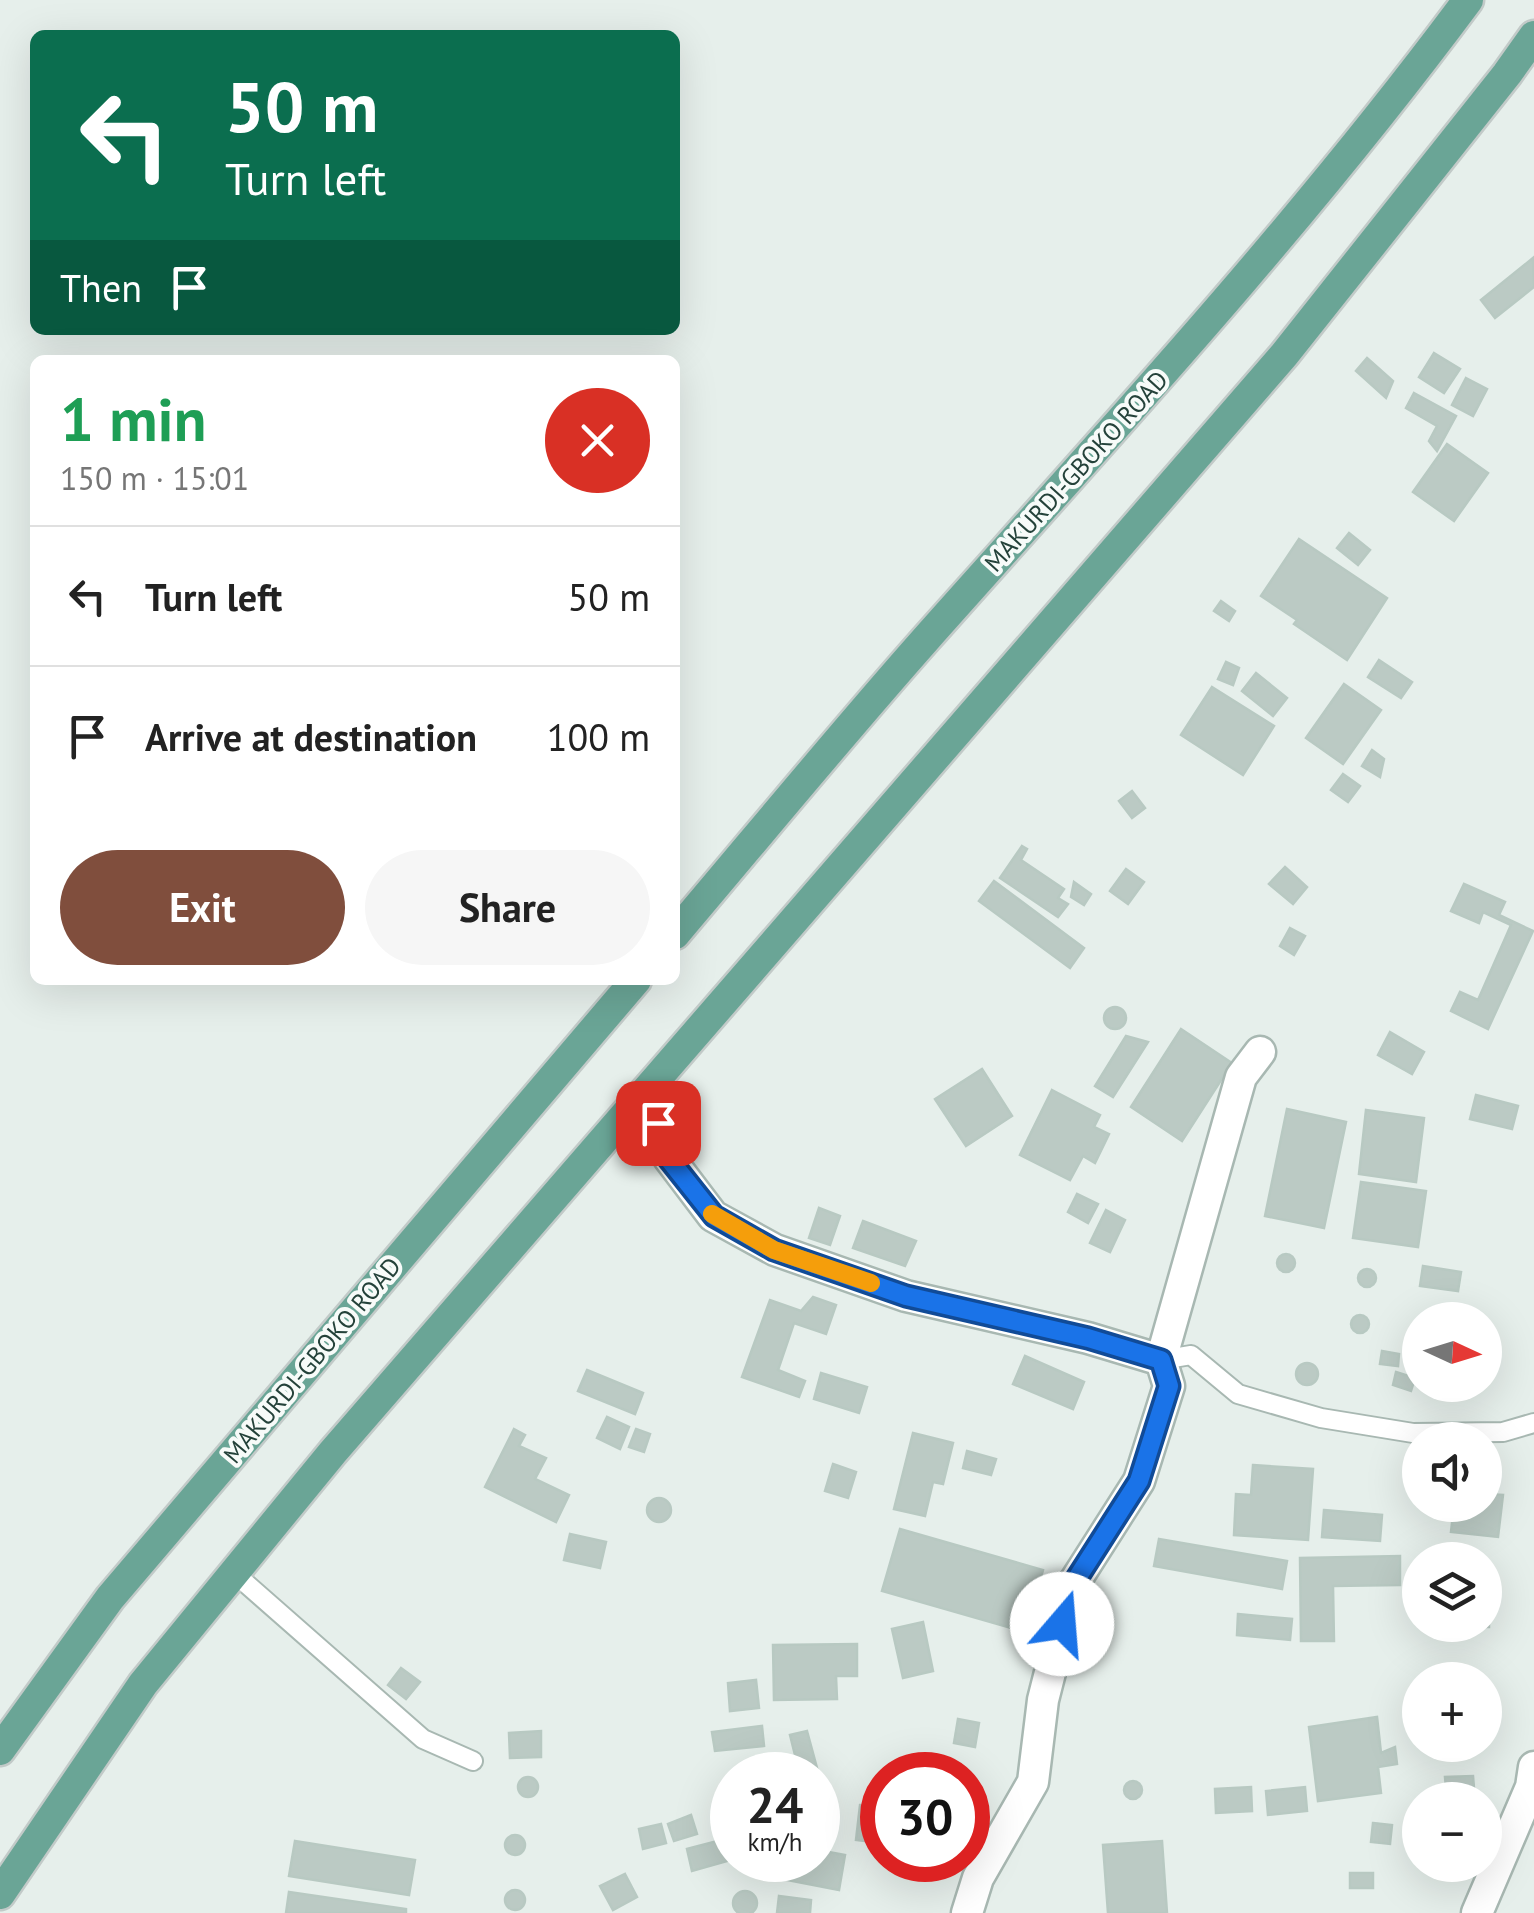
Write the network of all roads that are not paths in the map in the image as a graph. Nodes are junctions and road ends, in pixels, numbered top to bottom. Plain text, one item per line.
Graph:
1 (1468, 0) edge
2 (1534, 36) edge
3 (680, 928) edge
4 (632, 985) edge
5 (1260, 1052) dead end
6 (648, 1089) junction
7 (1161, 1360) junction
8 (1534, 1423) edge
9 (234, 1573) junction
10 (0, 1750) edge
11 (473, 1761) dead end
12 (1534, 1768) edge
13 (0, 1894) edge
14 (967, 1913) edge
15 (1477, 1913) edge

1 - 3 main road, MAKURDI-GBOKO ROAD
2 - 6 main road
4 - 10 main road, MAKURDI-GBOKO ROAD
5 - 7 street
6 - 7 street
6 - 9 main road
7 - 8 lane
7 - 14 street
9 - 11 lane
9 - 13 main road
12 - 15 street

